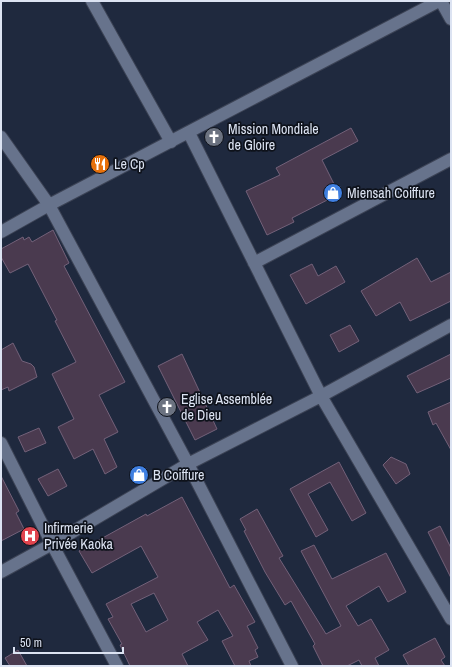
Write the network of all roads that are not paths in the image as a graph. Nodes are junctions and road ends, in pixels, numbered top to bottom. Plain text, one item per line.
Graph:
1 (92, 1) edge
2 (440, 1) edge
3 (451, 19) edge
4 (189, 133) junction
5 (1, 137) edge
6 (172, 142) junction
7 (451, 159) edge
8 (49, 205) junction
9 (1, 232) edge
10 (254, 263) junction
11 (451, 325) edge
12 (321, 396) junction
13 (1, 443) edge
14 (188, 464) junction
15 (52, 544) junction
16 (1, 572) edge
17 (451, 620) edge
18 (117, 666) edge
19 (292, 666) edge

1 - 6 street
2 - 3 street
2 - 4 street
4 - 6 street
4 - 10 street
5 - 8 street
6 - 8 street
7 - 10 street
8 - 9 street
8 - 14 street
10 - 12 street
11 - 12 street
12 - 14 street
12 - 17 street
13 - 15 street
14 - 15 street
14 - 19 street
15 - 16 street
15 - 18 street

